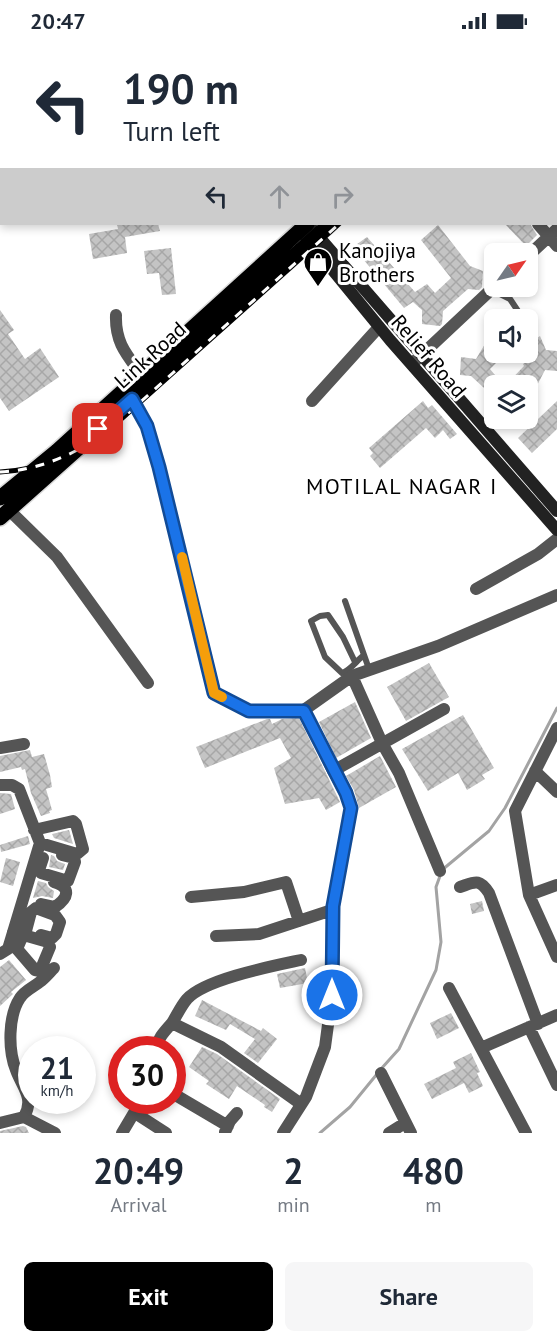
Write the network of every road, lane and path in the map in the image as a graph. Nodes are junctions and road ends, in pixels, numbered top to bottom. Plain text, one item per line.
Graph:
1 (327, 225) edge
2 (539, 225) edge
3 (308, 231) edge
4 (554, 237) edge
5 (538, 249) edge
6 (484, 297) edge
7 (507, 297) edge
8 (517, 309) edge
9 (116, 315) dead end
10 (379, 327) junction
11 (422, 356) junction
12 (411, 365) junction
13 (141, 374) junction
14 (132, 399) junction
15 (312, 401) dead end
16 (3, 509) edge
17 (557, 511) edge
18 (557, 530) edge
19 (557, 539) edge
20 (476, 589) dead end
21 (557, 595) edge
22 (345, 601) dead end
23 (364, 655) junction
24 (355, 662) junction
25 (369, 669) junction
26 (352, 676) junction
27 (148, 683) dead end
28 (444, 708) dead end
29 (304, 711) junction
30 (557, 730) edge
31 (382, 743) junction
32 (24, 744) dead end
33 (0, 748) edge
34 (333, 771) junction
35 (535, 771) junction
36 (0, 784) edge
37 (557, 792) edge
38 (38, 829) junction
39 (43, 847) junction
40 (440, 871) dead end
41 (30, 874) junction
42 (557, 885) edge
43 (460, 887) dead end
44 (529, 895) junction
45 (191, 897) dead end
46 (22, 900) junction
47 (332, 910) junction
48 (299, 921) junction
49 (216, 936) dead end
50 (0, 954) edge
51 (557, 957) edge
52 (301, 960) dead end
53 (54, 968) dead end
54 (449, 988) dead end
55 (557, 1015) edge
56 (172, 1023) junction
57 (534, 1026) junction
58 (160, 1036) edge
59 (481, 1048) junction
60 (0, 1051) edge
61 (14, 1064) junction
62 (381, 1073) dead end
63 (557, 1085) edge
64 (186, 1103) edge
65 (302, 1104) junction
66 (237, 1113) dead end
67 (134, 1114) edge
68 (137, 1114) edge
69 (24, 1117) junction
70 (0, 1123) edge
71 (408, 1128) edge
72 (226, 1130) edge
73 (55, 1133) edge
74 (122, 1133) edge
75 (166, 1133) edge
76 (283, 1133) edge
77 (388, 1133) edge
78 (526, 1133) edge

1 - 3 main road, Link Road
2 - 4 street
3 - 10 street, Relief Road
3 - 11 street, Relief Road
3 - 13 main road, Link Road
3 - 14 main road, Link Road
4 - 5 street
6 - 11 street
7 - 8 lane
9 - 13 street
10 - 12 street, Relief Road
10 - 15 street
11 - 12 street
11 - 17 street, Relief Road
12 - 18 street, Relief Road
13 - 16 main road, Link Road
14 - 16 main road, Link Road
14 - 29 street
16 - 27 street
19 - 20 street
21 - 25 street
22 - 23 lane
23 - 24 lane
23 - 25 lane
24 - 24 lane
25 - 26 street
26 - 29 street
26 - 31 street
28 - 31 street
29 - 34 street
30 - 35 street
31 - 34 street
31 - 40 street
32 - 33 street
34 - 47 street
35 - 37 street
35 - 44 street
36 - 38 street
38 - 39 street
38 - 39 street
39 - 41 street
41 - 46 street
41 - 46 street
42 - 44 street
43 - 57 street
44 - 51 street
45 - 48 street
46 - 50 street
47 - 48 street
47 - 65 street
48 - 49 street
52 - 56 street
53 - 61 street
54 - 59 street
55 - 57 street
56 - 58 street
56 - 65 street
57 - 59 street
57 - 63 street
59 - 78 street
60 - 61 street
61 - 69 street
62 - 71 street
64 - 72 street
65 - 76 street
66 - 72 street
67 - 74 street
68 - 75 street
69 - 70 street
69 - 73 street
71 - 77 street

